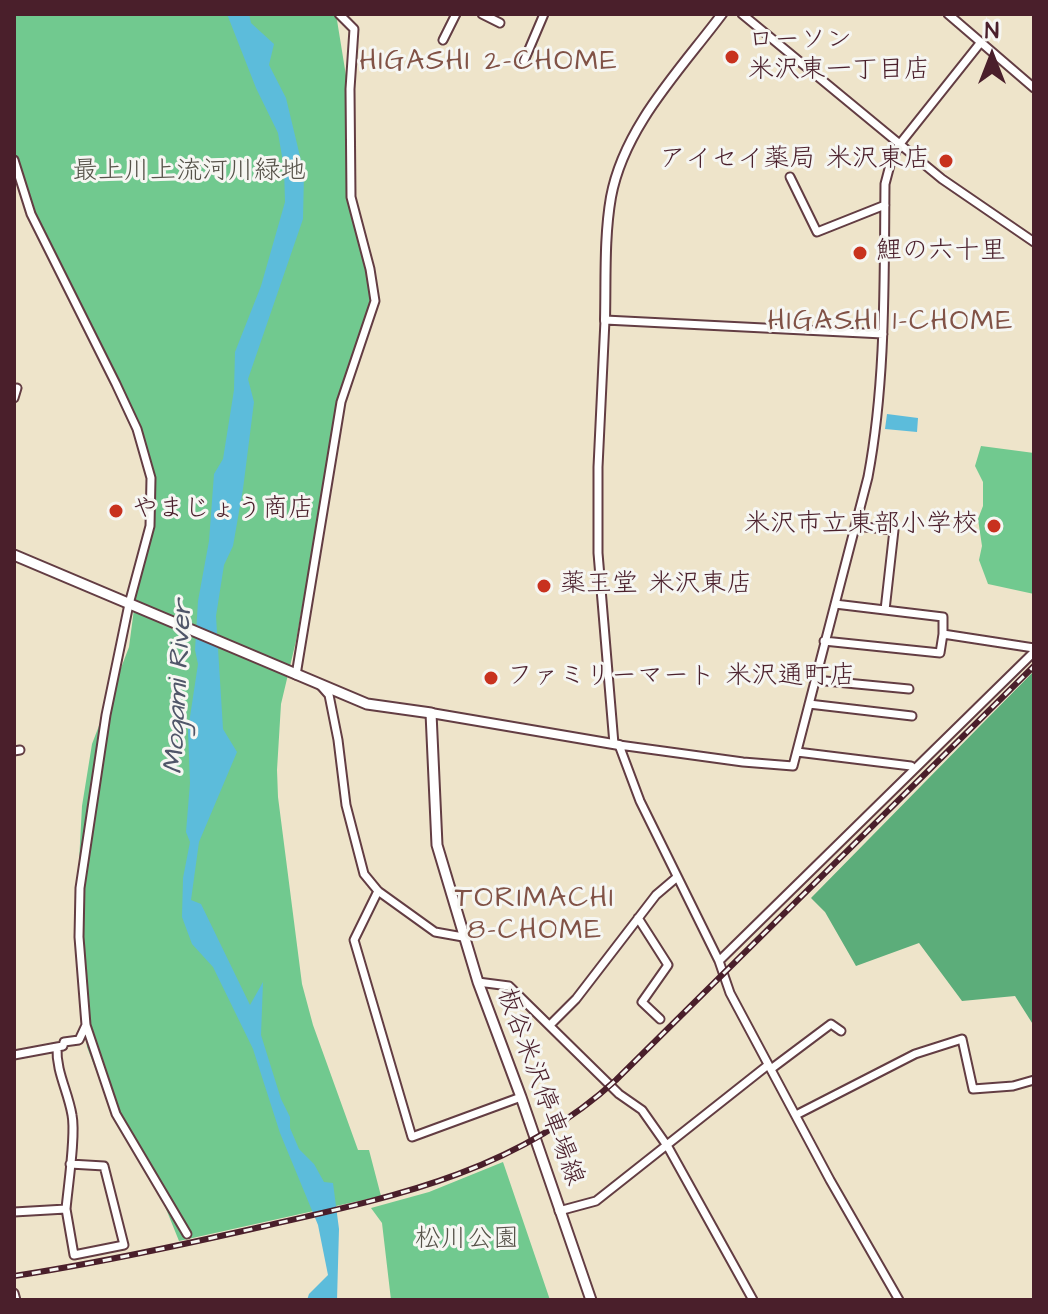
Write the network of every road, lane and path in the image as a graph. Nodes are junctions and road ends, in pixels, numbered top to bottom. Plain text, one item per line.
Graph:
1 (339, 14) edge
2 (456, 14) edge
3 (482, 14) edge
4 (544, 14) edge
5 (722, 14) edge
6 (742, 14) edge
7 (948, 14) edge
8 (500, 23) dead end
9 (443, 40) dead end
10 (981, 42) junction
11 (524, 61) dead end
12 (1034, 88) edge
13 (899, 145) junction
14 (14, 160) edge
15 (790, 177) dead end
16 (885, 205) junction
17 (1034, 242) edge
18 (605, 320) junction
19 (883, 334) junction
20 (17, 388) dead end
21 (14, 398) edge
22 (855, 526) junction
23 (14, 555) edge
24 (129, 604) junction
25 (835, 604) junction
26 (885, 610) junction
27 (943, 634) junction
28 (824, 641) junction
29 (1034, 650) edge
30 (291, 673) junction
31 (815, 680) junction
32 (321, 686) junction
33 (909, 689) dead end
34 (809, 704) junction
35 (431, 713) junction
36 (912, 716) dead end
37 (617, 744) junction
38 (797, 752) junction
39 (911, 766) dead end
40 (676, 878) junction
41 (378, 891) junction
42 (638, 918) junction
43 (463, 937) junction
44 (719, 961) junction
45 (478, 982) junction
46 (660, 1019) dead end
47 (86, 1025) junction
48 (550, 1025) junction
49 (841, 1031) dead end
50 (57, 1047) junction
51 (14, 1055) edge
52 (769, 1067) junction
53 (1034, 1080) edge
54 (521, 1097) junction
55 (796, 1115) junction
56 (668, 1147) junction
57 (70, 1164) junction
58 (66, 1209) junction
59 (559, 1211) junction
60 (14, 1212) edge
61 (187, 1234) dead end
62 (14, 1293) edge
63 (16, 1300) edge
64 (591, 1300) edge
65 (753, 1300) edge
66 (899, 1300) edge

1 - 30 street
2 - 9 street
3 - 8 street
4 - 11 street
5 - 18 street
6 - 13 street
7 - 10 street
10 - 12 street
10 - 13 street
13 - 16 street
13 - 17 street
14 - 24 street
15 - 16 street
16 - 19 street
18 - 19 street
18 - 37 street
19 - 22 street
20 - 21 street
22 - 25 street
22 - 26 street
23 - 24 main road
24 - 30 main road
24 - 47 street
25 - 26 street
25 - 28 street
26 - 27 street
27 - 28 street
27 - 29 street
28 - 31 street
29 - 44 street
30 - 32 main road
31 - 33 street
31 - 34 street
32 - 35 main road
32 - 41 street
34 - 36 street
34 - 38 street
35 - 37 street
35 - 43 main road, 板谷米沢停車場線
37 - 38 street
37 - 40 street
38 - 39 street
40 - 42 street
40 - 44 street
41 - 43 street
41 - 54 street
42 - 46 street
42 - 48 street
43 - 45 main road, 板谷米沢停車場線
44 - 52 street
45 - 48 street
45 - 54 main road, 板谷米沢停車場線
47 - 50 street
47 - 61 street
48 - 56 street
49 - 52 street
50 - 51 street
50 - 57 street
52 - 55 street
52 - 56 street
53 - 55 street
54 - 59 main road, 板谷米沢停車場線
55 - 66 street
56 - 59 street
56 - 65 street
57 - 58 street
57 - 58 street
58 - 60 street
59 - 64 main road, 板谷米沢停車場線
62 - 63 street

